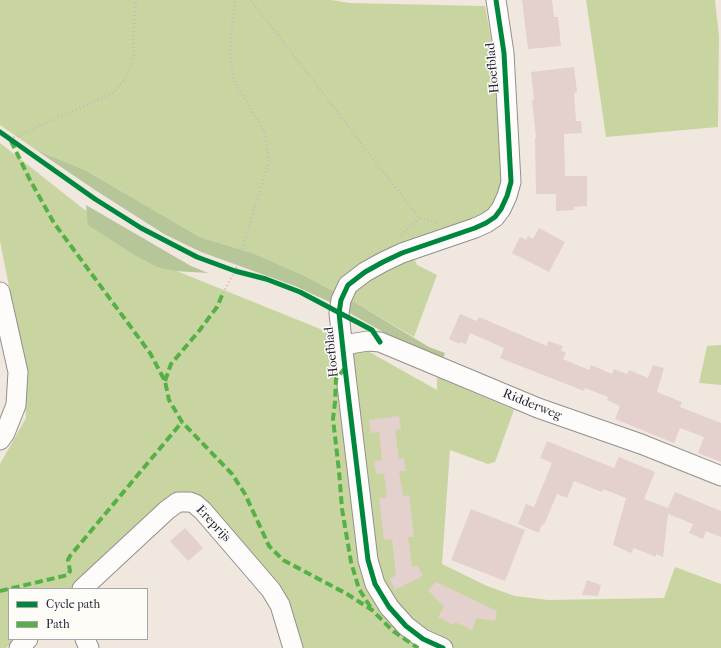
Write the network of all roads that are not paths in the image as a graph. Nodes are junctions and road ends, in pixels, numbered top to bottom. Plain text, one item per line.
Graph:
1 (496, 0) edge
2 (0, 292) edge
3 (343, 345) junction
4 (0, 440) edge
5 (721, 476) edge
6 (83, 588) edge
7 (27, 640) edge
8 (18, 648) edge
9 (293, 648) edge
10 (443, 648) edge

1 - 3 street, Hoefblad
2 - 4 street
3 - 5 street, Ridderweg
3 - 10 street, Hoefblad
6 - 9 street, Ereprijs
7 - 8 street

